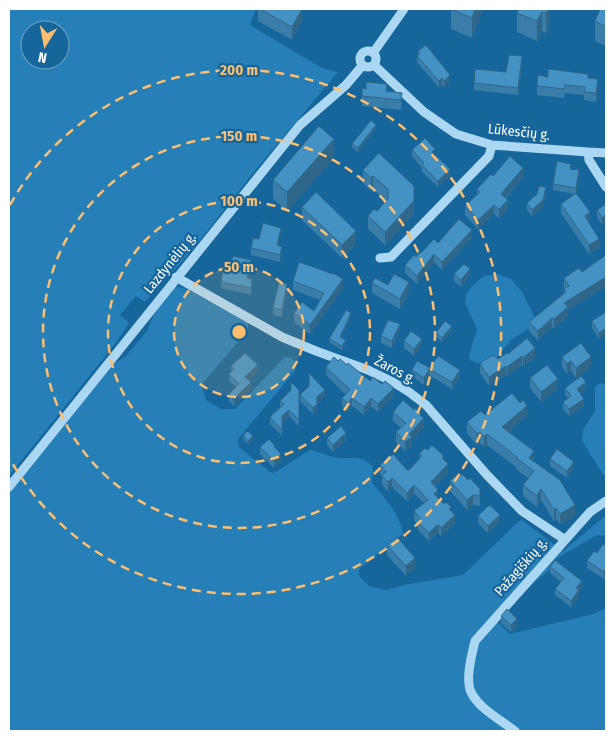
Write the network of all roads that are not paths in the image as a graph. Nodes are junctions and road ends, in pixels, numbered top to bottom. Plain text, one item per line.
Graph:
1 (404, 9) edge
2 (373, 54) junction
3 (374, 65) junction
4 (362, 66) junction
5 (492, 145) junction
6 (588, 152) junction
7 (606, 153) edge
8 (606, 187) edge
9 (380, 258) dead end
10 (176, 277) junction
11 (9, 487) edge
12 (606, 501) edge
13 (564, 539) junction
14 (515, 731) edge

1 - 2 street
2 - 3 street
2 - 4 street
3 - 4 street
3 - 5 street, Lūkesčių g.
4 - 10 street, Lazdynėlių g.
5 - 6 street, Lūkesčių g.
5 - 9 street
6 - 7 street, Lūkesčių g.
6 - 8 street
10 - 11 street, Lazdynėlių g.
10 - 13 street, Žaros g.
12 - 13 street, Pažagiškių g.
13 - 14 street, Pažagiškių g.

